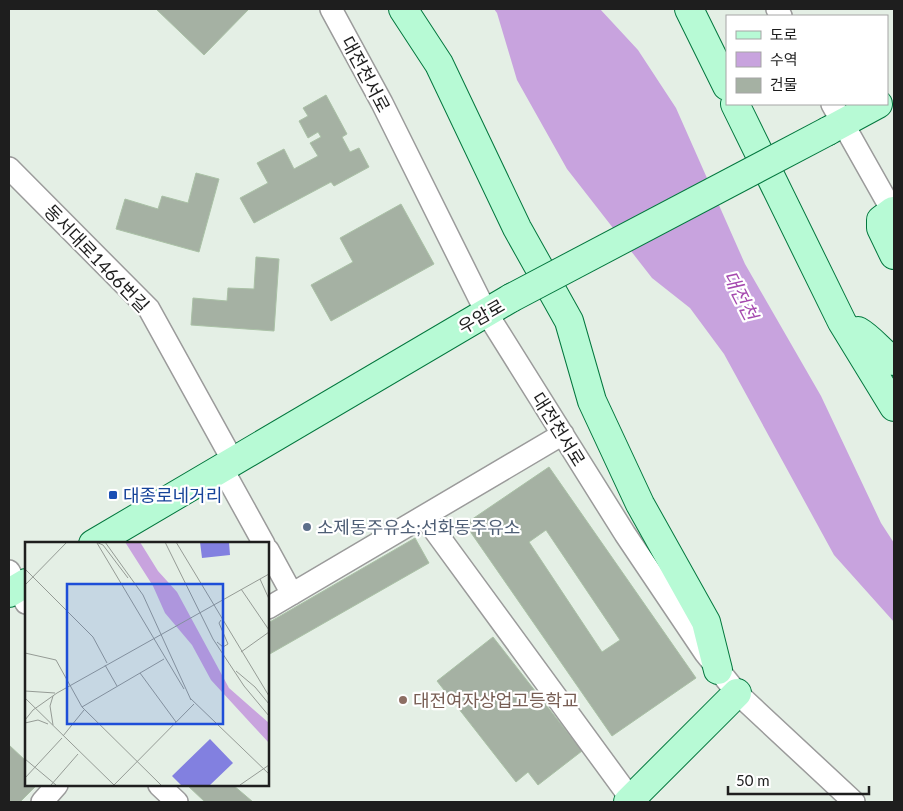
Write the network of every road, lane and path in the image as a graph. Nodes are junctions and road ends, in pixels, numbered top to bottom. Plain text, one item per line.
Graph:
1 (331, 9) edge
2 (388, 9) edge
3 (403, 9) edge
4 (689, 9) edge
5 (439, 64) junction
6 (726, 84) edge
7 (735, 105) edge
8 (875, 105) edge
9 (835, 119) edge
10 (9, 168) edge
11 (893, 213) edge
12 (894, 255) edge
13 (486, 312) junction
14 (842, 322) junction
15 (894, 361) edge
16 (894, 408) edge
17 (563, 434) junction
18 (227, 464) junction
19 (424, 516) junction
20 (96, 542) edge
21 (263, 542) edge
22 (269, 552) edge
23 (292, 594) junction
24 (269, 607) edge
25 (718, 670) junction
26 (737, 693) junction
27 (56, 786) edge
28 (160, 786) edge
29 (630, 801) edge
30 (42, 802) edge
31 (177, 802) edge
32 (854, 802) edge

1 - 13 street, 대전천서로
2 - 5 main road
3 - 5 main road
4 - 6 main road
5 - 25 main road
7 - 14 main road
8 - 9 main road, 우암로
9 - 11 street
9 - 13 main road, 우암로, bridge
10 - 18 street, 동서대로1466번길
11 - 12 main road
13 - 17 street, 대전천서로
13 - 18 main road, 우암로
14 - 15 main road
14 - 16 main road
17 - 19 street
17 - 25 street, 대전천서로
18 - 20 main road, 우암로
18 - 21 street, 동서대로1466번길
19 - 23 street
19 - 29 street
22 - 23 street
23 - 24 street
25 - 26 street, 대전천서로
26 - 29 main road
26 - 32 street, 대전천서로
27 - 30 street
28 - 31 street

